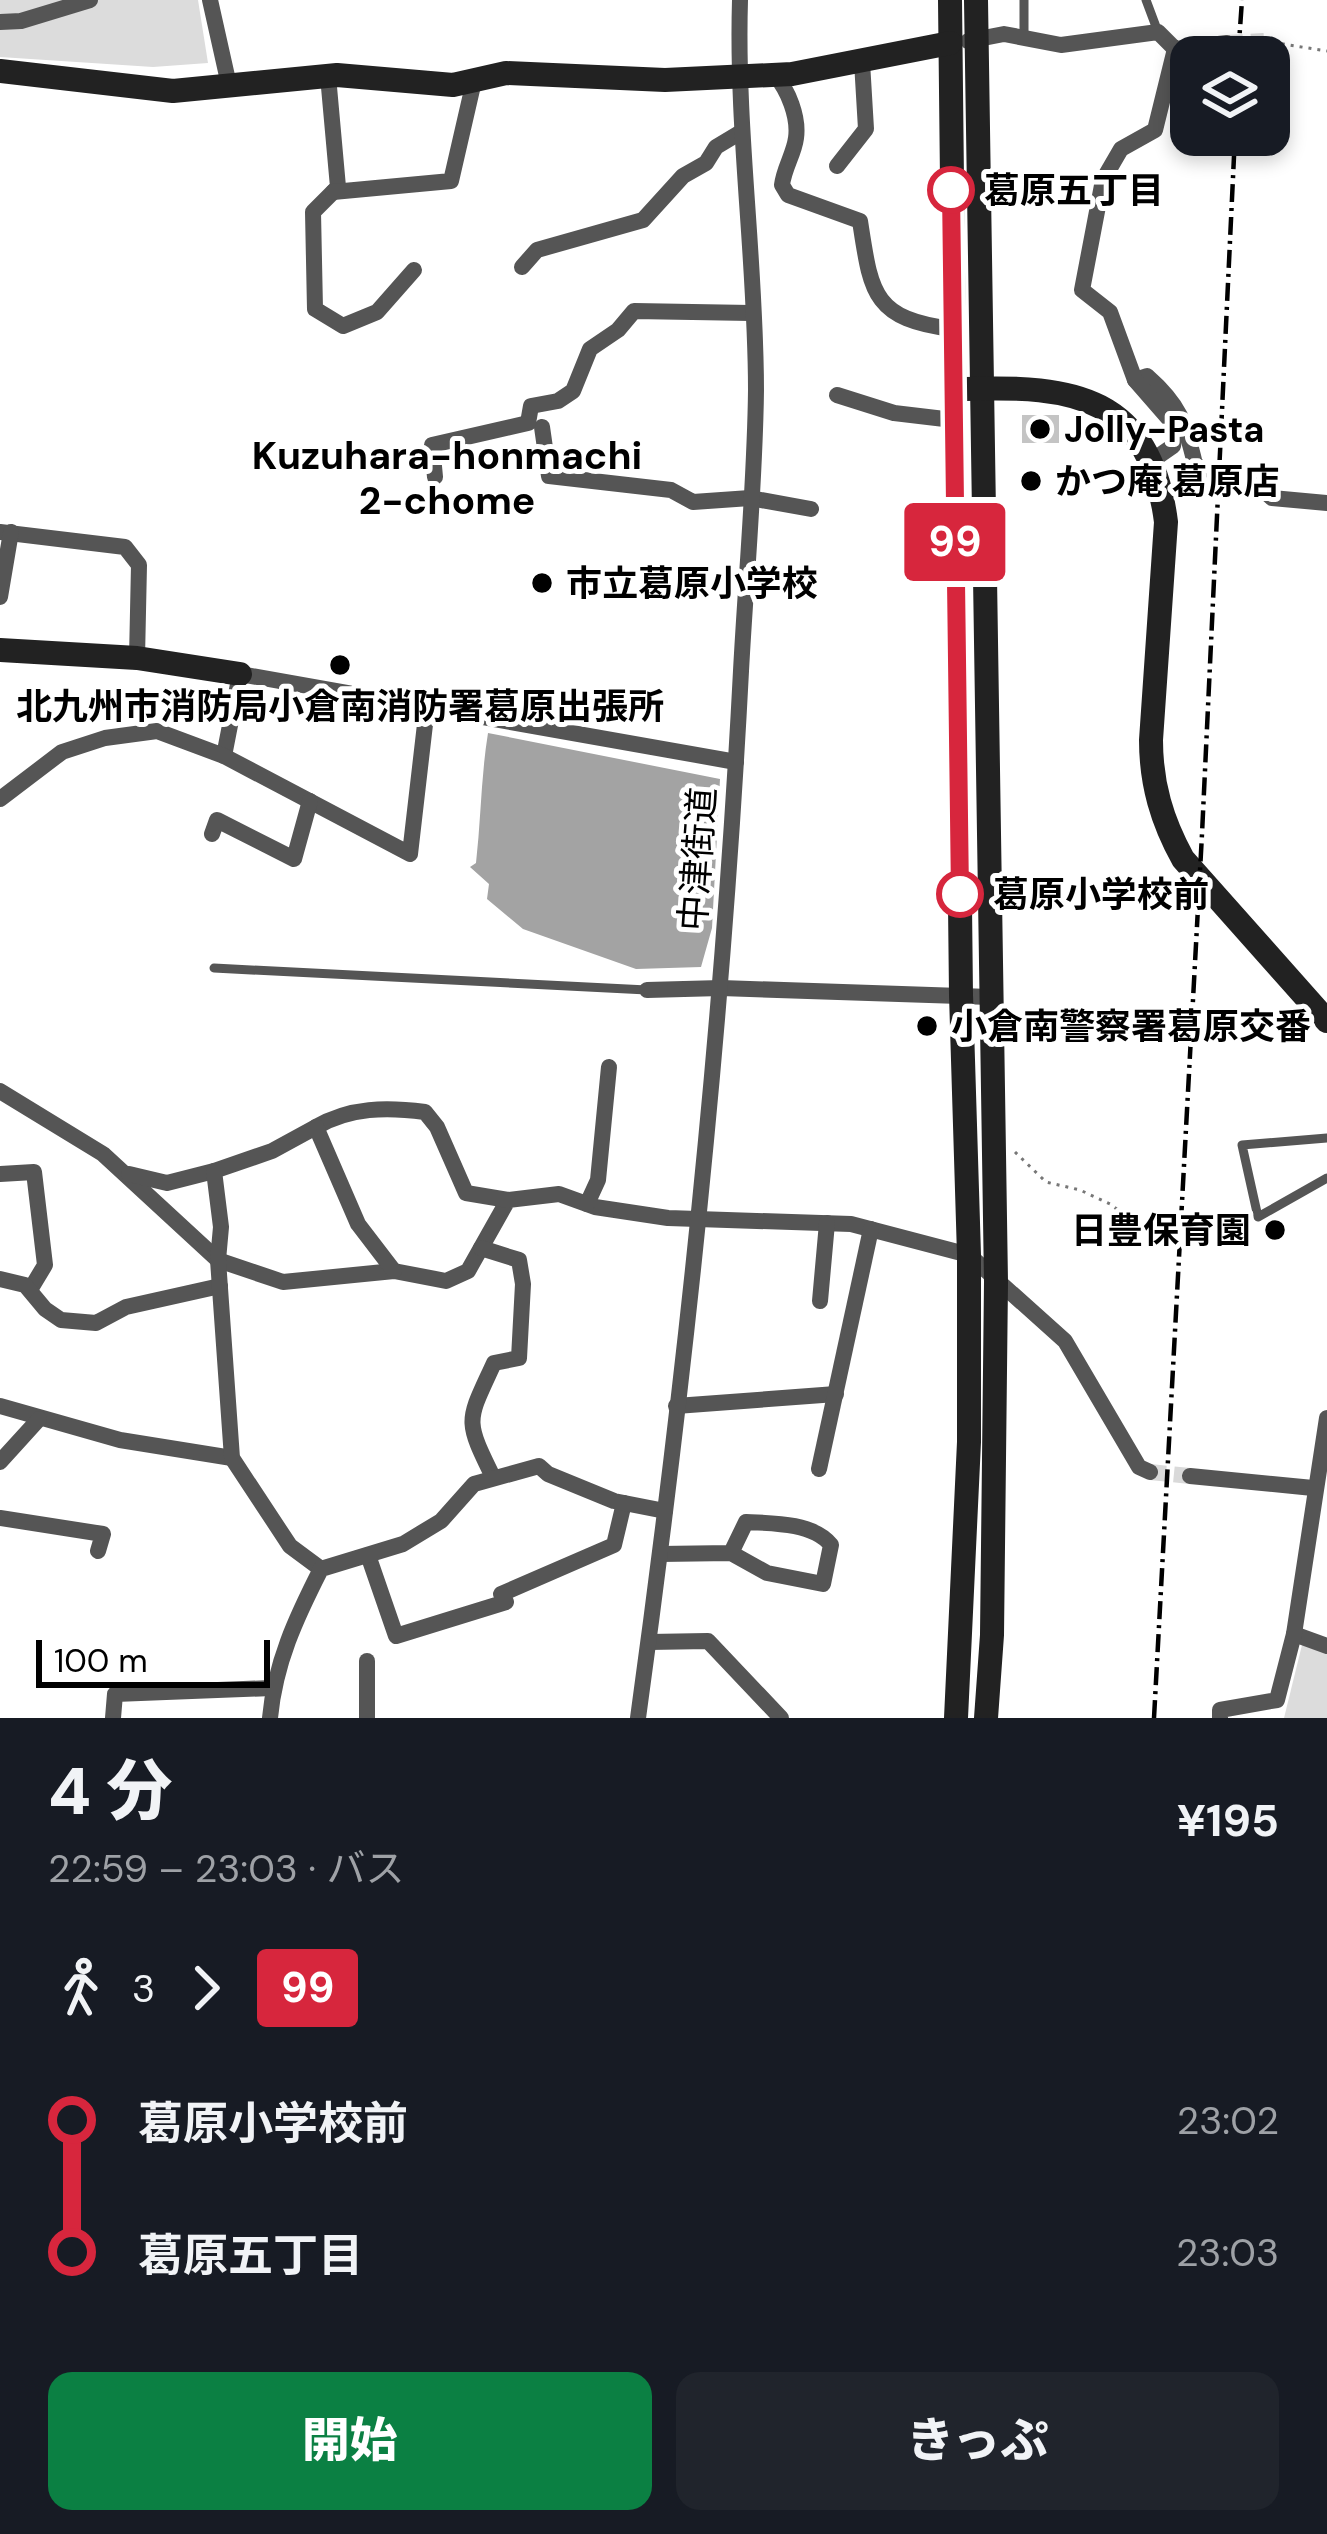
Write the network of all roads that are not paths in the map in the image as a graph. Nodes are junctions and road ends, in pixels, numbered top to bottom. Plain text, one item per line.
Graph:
1 (90, 0) edge
2 (209, 0) edge
3 (740, 0) edge
4 (950, 0) edge
5 (976, 0) edge
6 (1024, 0) edge
7 (1146, 0) edge
8 (0, 22) edge
9 (1158, 32) junction
10 (1024, 38) junction
11 (976, 39) junction
12 (950, 44) junction
13 (1170, 44) edge
14 (862, 62) junction
15 (1170, 69) edge
16 (0, 70) edge
17 (775, 75) junction
18 (328, 76) junction
19 (738, 77) junction
20 (474, 81) junction
21 (230, 85) junction
22 (741, 132) junction
23 (837, 166) dead end
24 (333, 192) junction
25 (522, 267) dead end
26 (414, 270) dead end
27 (752, 313) junction
28 (952, 329) junction
29 (1135, 380) junction
30 (981, 388) junction
31 (952, 389) junction
32 (837, 394) dead end
33 (953, 420) junction
34 (542, 427) dead end
35 (1150, 461) junction
36 (1204, 470) dead end
37 (1243, 471) tunnel mouth
38 (435, 477) dead end
39 (750, 497) junction
40 (1327, 503) edge
41 (811, 508) dead end
42 (6, 532) edge
43 (0, 597) edge
44 (0, 650) edge
45 (137, 658) junction
46 (240, 674) junction
47 (427, 707) junction
48 (224, 756) junction
49 (736, 762) junction
50 (0, 799) edge
51 (310, 801) junction
52 (212, 834) dead end
53 (214, 968) dead end
54 (721, 988) junction
55 (647, 990) joint
56 (961, 995) junction
57 (990, 998) junction
58 (1327, 1021) edge
59 (609, 1066) dead end
60 (0, 1091) edge
61 (316, 1127) junction
62 (1327, 1138) edge
63 (214, 1171) junction
64 (122, 1172) junction
65 (0, 1174) edge
66 (1327, 1178) edge
67 (508, 1200) junction
68 (587, 1204) junction
69 (699, 1220) junction
70 (827, 1223) junction
71 (871, 1229) junction
72 (481, 1248) junction
73 (969, 1255) junction
74 (218, 1260) junction
75 (394, 1271) junction
76 (0, 1279) edge
77 (996, 1282) junction
78 (220, 1286) junction
79 (30, 1290) junction
80 (820, 1301) dead end
81 (836, 1394) junction
82 (0, 1406) edge
83 (676, 1406) junction
84 (1327, 1418) edge
85 (39, 1419) junction
86 (232, 1458) junction
87 (0, 1462) edge
88 (819, 1469) dead end
89 (1150, 1472) dead end
90 (1190, 1476) tunnel mouth
91 (493, 1477) junction
92 (1313, 1488) junction
93 (624, 1503) junction
94 (665, 1510) junction
95 (0, 1518) edge
96 (98, 1551) dead end
97 (731, 1553) junction
98 (659, 1554) junction
99 (368, 1555) junction
100 (321, 1569) junction
101 (1294, 1634) junction
102 (649, 1642) junction
103 (1327, 1646) edge
104 (367, 1660) dead end
105 (272, 1688) junction
106 (636, 1717) edge
107 (112, 1718) edge
108 (270, 1718) edge
109 (367, 1718) edge
110 (781, 1718) edge
111 (956, 1718) edge
112 (986, 1718) edge
113 (1220, 1718) edge

1 - 8 street
2 - 21 street
3 - 19 street, 中津街道
4 - 12 street
5 - 11 street
6 - 10 lane
7 - 9 lane
9 - 10 street
9 - 13 street
10 - 11 street
11 - 12 street
11 - 30 street
12 - 14 street
12 - 28 street
14 - 17 street
14 - 23 street
15 - 29 street
16 - 21 street
17 - 19 street
17 - 28 street
18 - 20 street
18 - 21 street
18 - 24 street
19 - 20 street
19 - 22 street, 中津街道
20 - 24 street
22 - 25 street
22 - 27 street, 中津街道
24 - 26 street
27 - 38 street
27 - 39 street, 中津街道
28 - 31 street
29 - 35 street
29 - 36 street
30 - 31 street
30 - 35 street
30 - 57 street
31 - 33 street
32 - 33 street
33 - 56 street
34 - 39 street
35 - 58 street
37 - 40 street
39 - 41 street
39 - 49 street, 中津街道
42 - 43 street
42 - 45 street
44 - 45 street
45 - 46 street
46 - 47 street
46 - 48 street
47 - 49 street
47 - 51 street
48 - 50 street
48 - 51 street
49 - 54 street, 中津街道
51 - 52 street
53 - 55 lane
54 - 55 street
54 - 56 street
54 - 69 street, 中津街道
56 - 57 street
56 - 73 street
57 - 77 street
59 - 68 street
60 - 64 street
61 - 63 street
61 - 67 street
61 - 75 street
62 - 66 lane
63 - 64 street
63 - 74 street
64 - 74 street
65 - 79 street
67 - 68 street
67 - 72 street
68 - 69 street
69 - 70 street
69 - 83 street, 中津街道
70 - 71 street
70 - 80 street
71 - 73 street
71 - 81 street
72 - 75 street
72 - 91 street
73 - 77 street
73 - 111 street
74 - 75 street
74 - 78 street
76 - 79 street
77 - 89 street
77 - 112 street
78 - 79 street
78 - 86 street
81 - 83 street
81 - 88 street
82 - 85 street
83 - 94 street, 中津街道
84 - 92 street
85 - 86 street
85 - 87 street
86 - 100 street
90 - 92 street
91 - 93 street
91 - 99 street
92 - 101 street
93 - 94 street
93 - 99 street
94 - 98 street, 中津街道
95 - 96 street
97 - 97 street
97 - 98 street
98 - 102 street, 中津街道
99 - 100 street
100 - 105 street
101 - 103 street
101 - 113 street
102 - 106 street, 中津街道
102 - 110 street
104 - 109 street
105 - 107 street
105 - 108 street

